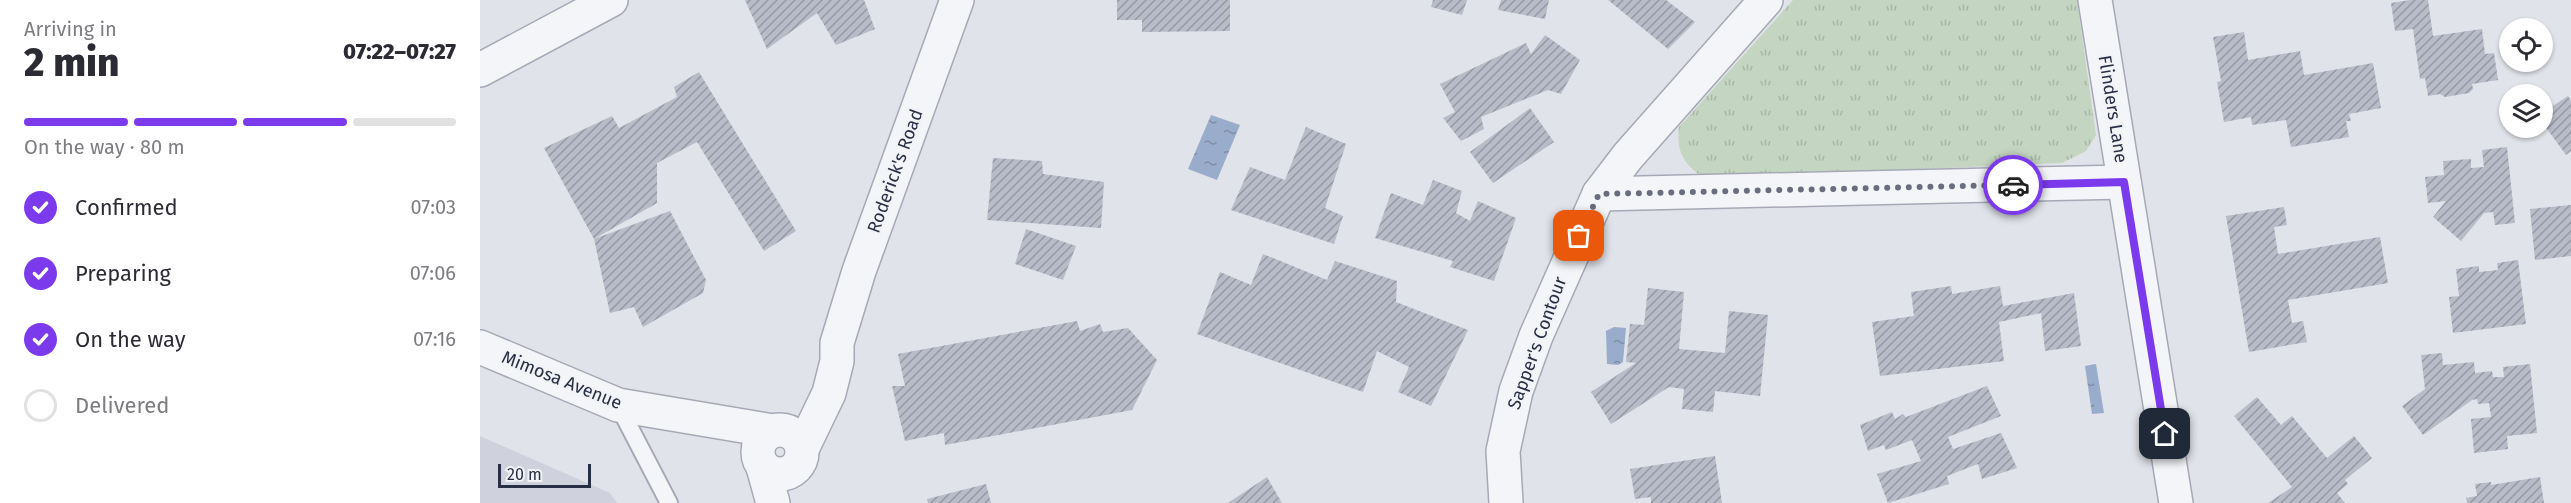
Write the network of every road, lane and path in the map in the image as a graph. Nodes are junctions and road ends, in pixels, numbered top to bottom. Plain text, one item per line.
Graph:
1 (611, 0) edge
2 (957, 0) edge
3 (1766, 0) edge
4 (2095, 0) edge
5 (480, 70) edge
6 (2124, 182) junction
7 (1599, 194) junction
8 (480, 347) edge
9 (631, 408) junction
10 (778, 452) junction
11 (669, 503) edge
12 (773, 503) edge
13 (795, 503) edge
14 (1506, 503) edge
15 (2176, 503) edge

1 - 5 street
2 - 10 street, Roderick's Road
3 - 7 street, Sapper's Contour
4 - 6 street, Flinders Lane
6 - 7 street
6 - 15 street, Flinders Lane
7 - 14 street, Sapper's Contour
8 - 9 street, Mimosa Avenue
9 - 10 street, Mimosa Avenue
9 - 11 lane
10 - 12 street
10 - 13 street

